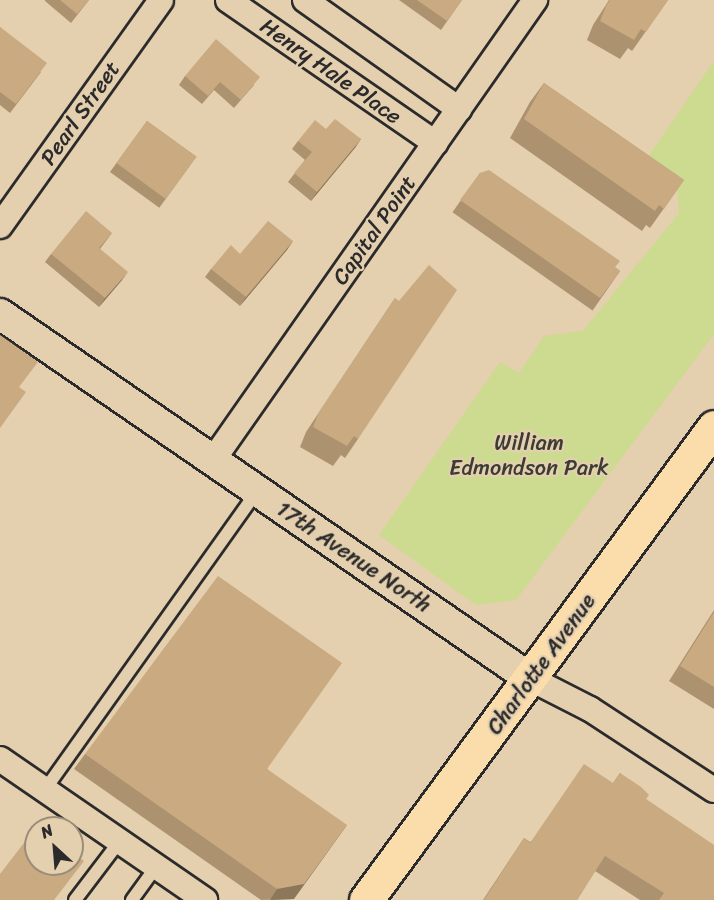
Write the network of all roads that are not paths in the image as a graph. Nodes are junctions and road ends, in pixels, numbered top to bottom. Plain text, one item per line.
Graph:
1 (160, 0) edge
2 (228, 0) edge
3 (305, 0) edge
4 (535, 0) edge
5 (459, 108) junction
6 (435, 143) junction
7 (0, 226) edge
8 (0, 314) edge
9 (714, 427) edge
10 (213, 460) junction
11 (257, 491) junction
12 (531, 678) junction
13 (0, 759) edge
14 (714, 790) edge
15 (44, 791) junction
16 (119, 842) junction
17 (156, 867) junction
18 (75, 900) edge
19 (132, 900) edge
20 (205, 900) edge
21 (366, 900) edge

1 - 7 street, Pearl Street
2 - 6 street, Henry Hale Place
3 - 5 street, Henry Hale Place
4 - 5 street, Capital Point
5 - 6 street, Capital Point
6 - 10 street, Capital Point
8 - 10 street, 17th Avenue North
9 - 12 main road, Charlotte Avenue
10 - 11 street, 17th Avenue North
11 - 12 street, 17th Avenue North
11 - 15 lane
12 - 14 street, 17th Avenue North
12 - 21 main road, Charlotte Avenue
13 - 15 street
15 - 16 street
16 - 17 street
16 - 18 lane
17 - 19 lane
17 - 20 street

